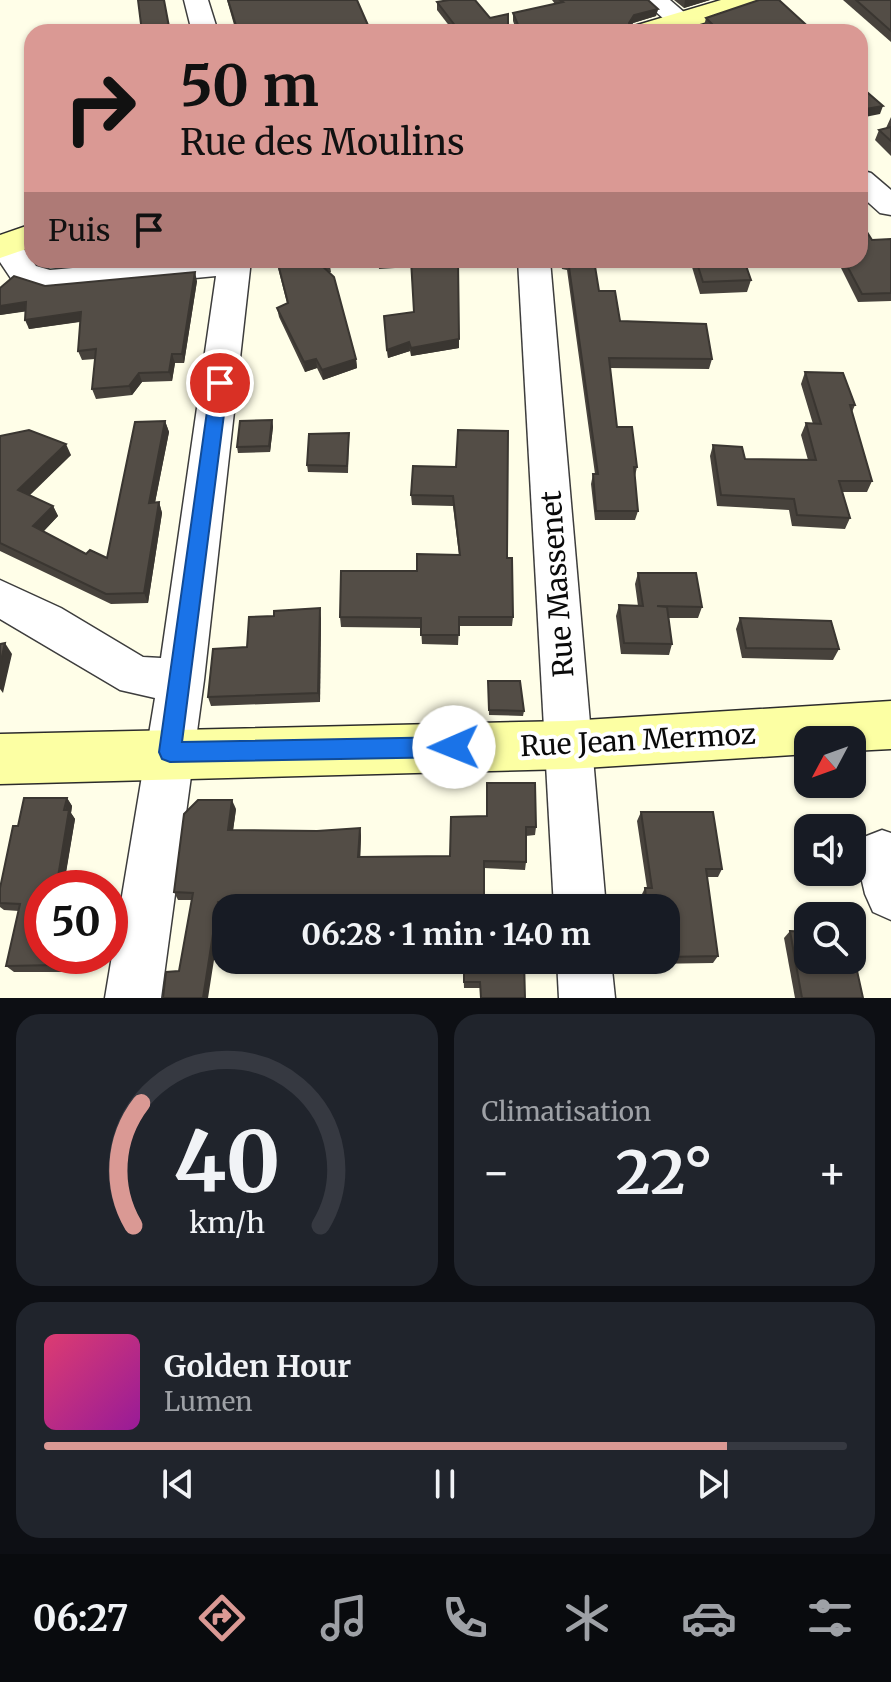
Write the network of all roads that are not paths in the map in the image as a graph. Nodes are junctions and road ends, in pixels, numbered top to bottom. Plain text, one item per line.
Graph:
1 (196, 0) edge
2 (655, 0) edge
3 (750, 0) edge
4 (203, 24) edge
5 (685, 24) edge
6 (692, 24) edge
7 (868, 186) edge
8 (891, 206) edge
9 (12, 242) edge
10 (176, 268) edge
11 (234, 268) edge
12 (535, 268) edge
13 (0, 598) edge
14 (181, 680) junction
15 (891, 725) edge
16 (568, 745) junction
17 (170, 752) junction
18 (0, 759) edge
19 (579, 894) edge
20 (585, 974) edge
21 (133, 998) edge
22 (587, 998) edge

1 - 4 street
2 - 5 street
3 - 6 main road
7 - 8 street
9 - 10 street
11 - 14 street
12 - 16 street, Rue Massenet
13 - 14 street
14 - 17 street
15 - 16 main road, Rue Jean Mermoz
16 - 17 main road, Rue Jean Mermoz
16 - 19 street, Rue Massenet
17 - 18 main road, Rue Jean Mermoz
17 - 21 street
20 - 22 street

